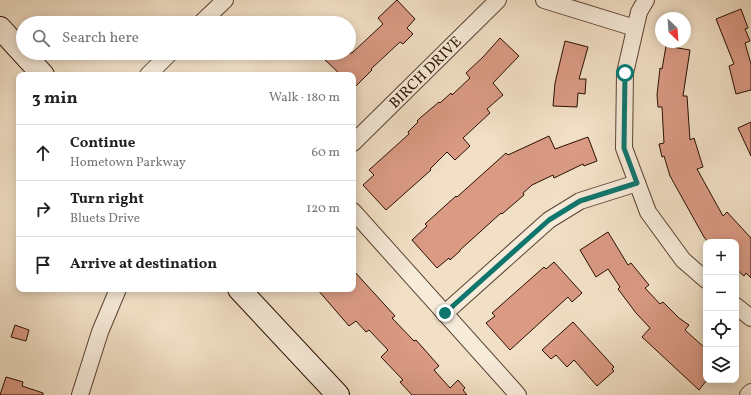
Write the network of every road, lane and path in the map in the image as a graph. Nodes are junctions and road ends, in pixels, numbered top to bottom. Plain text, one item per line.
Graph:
1 (225, 0) edge
2 (498, 0) edge
3 (544, 0) edge
4 (646, 0) edge
5 (208, 16) edge
6 (0, 28) edge
7 (635, 28) junction
8 (16, 45) edge
9 (29, 60) edge
10 (163, 60) edge
11 (40, 72) edge
12 (151, 72) edge
13 (356, 140) edge
14 (637, 183) junction
15 (356, 214) edge
16 (703, 277) edge
17 (117, 292) edge
18 (242, 292) edge
19 (739, 308) edge
20 (445, 313) junction
21 (751, 318) edge
22 (751, 392) edge
23 (80, 395) edge
24 (338, 395) edge
25 (518, 395) edge
26 (748, 395) edge

1 - 5 street
2 - 13 street, BIRCH DRIVE
3 - 7 street
4 - 7 street
6 - 8 main road
7 - 14 street
9 - 11 main road
10 - 12 street
14 - 16 street
14 - 20 street
15 - 20 street
17 - 23 street
18 - 24 main road
19 - 21 street
20 - 25 street
22 - 26 street

